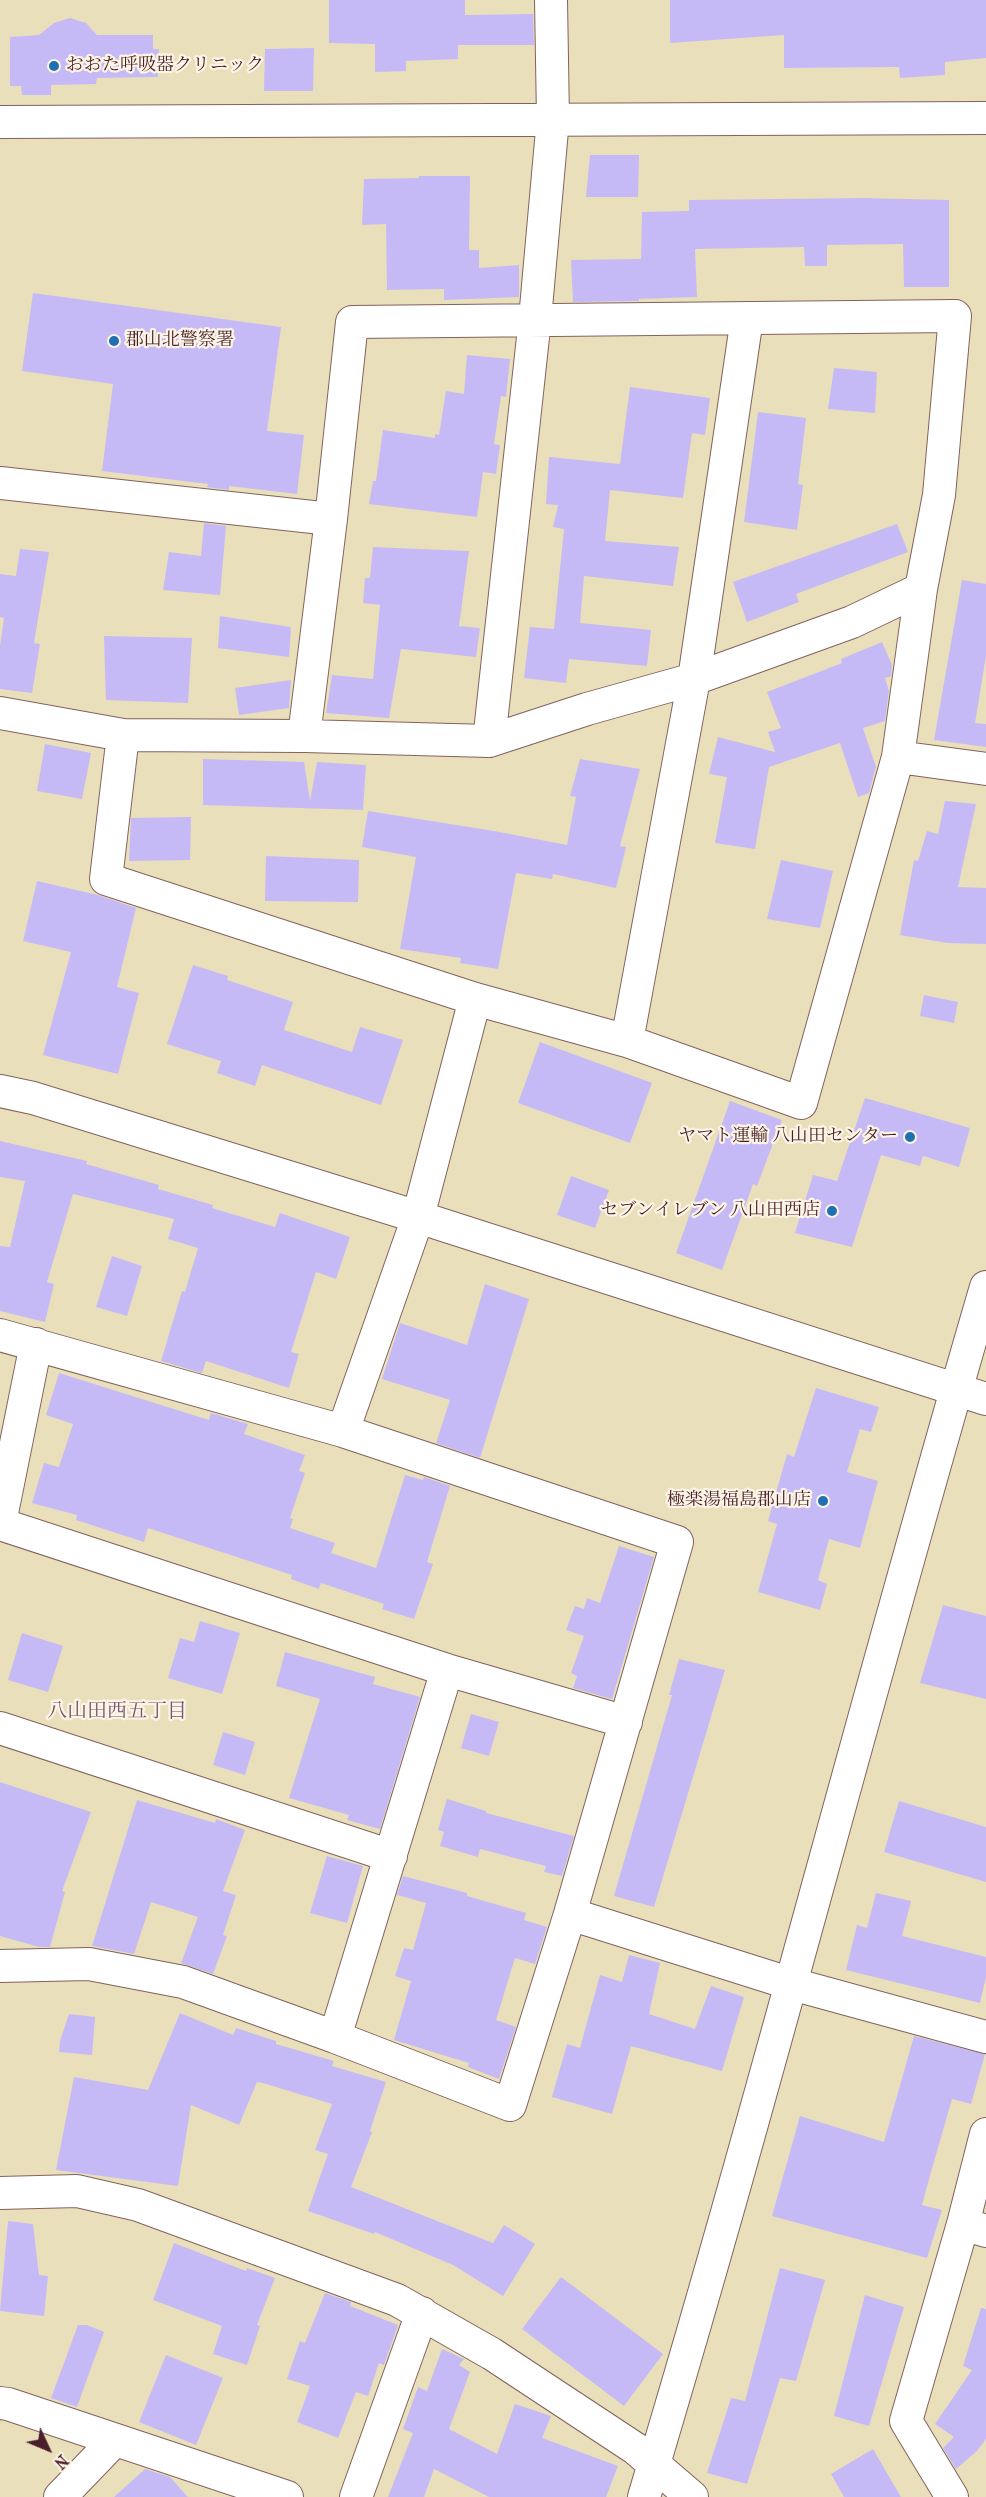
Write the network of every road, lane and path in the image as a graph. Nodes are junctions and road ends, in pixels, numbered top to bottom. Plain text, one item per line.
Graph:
1 (551, 0) edge
2 (986, 118) edge
3 (553, 119) junction
4 (0, 122) edge
5 (747, 318) junction
6 (536, 319) junction
7 (0, 483) edge
8 (331, 519) junction
9 (921, 589) junction
10 (694, 679) junction
11 (0, 712) edge
12 (123, 735) junction
13 (304, 736) junction
14 (489, 741) junction
15 (898, 757) junction
16 (986, 769) edge
17 (475, 999) junction
18 (627, 1041) junction
19 (0, 1091) edge
20 (418, 1217) junction
21 (986, 1287) edge
22 (0, 1335) edge
23 (36, 1344) junction
24 (956, 1389) junction
25 (986, 1399) edge
26 (343, 1431) junction
27 (0, 1523) edge
28 (447, 1670) junction
29 (626, 1722) junction
30 (0, 1728) edge
31 (391, 1856) junction
32 (570, 1914) junction
33 (0, 1966) edge
34 (792, 1984) junction
35 (335, 2037) junction
36 (986, 2037) edge
37 (986, 2134) edge
38 (0, 2193) edge
39 (975, 2227) edge
40 (422, 2313) junction
41 (0, 2403) edge
42 (114, 2441) junction
43 (654, 2463) junction
44 (60, 2497) edge
45 (287, 2497) edge
46 (356, 2497) edge
47 (644, 2497) edge
48 (692, 2497) edge
49 (952, 2497) edge

1 - 3 street
2 - 3 street
3 - 4 street
3 - 6 street
5 - 6 street
5 - 9 street
5 - 10 street
6 - 8 street
6 - 14 street
7 - 8 street
8 - 13 street
9 - 10 street
9 - 15 street
10 - 14 street
10 - 18 street
11 - 12 street
12 - 13 street
12 - 17 street
13 - 14 street
15 - 16 street
15 - 18 street
17 - 18 street
17 - 20 street
19 - 20 street
20 - 24 street
20 - 26 street
21 - 24 street
22 - 23 street
23 - 26 street
23 - 27 street
24 - 25 street
24 - 34 street
26 - 29 street
27 - 28 street
28 - 29 street
28 - 31 street
29 - 32 street
30 - 31 street
31 - 35 street
32 - 34 street
32 - 35 street
33 - 35 street
34 - 36 street
34 - 43 street
37 - 39 street
38 - 40 street
39 - 49 street
40 - 43 street
40 - 46 street
41 - 42 street
42 - 44 street
42 - 45 street
43 - 47 street
43 - 48 street

